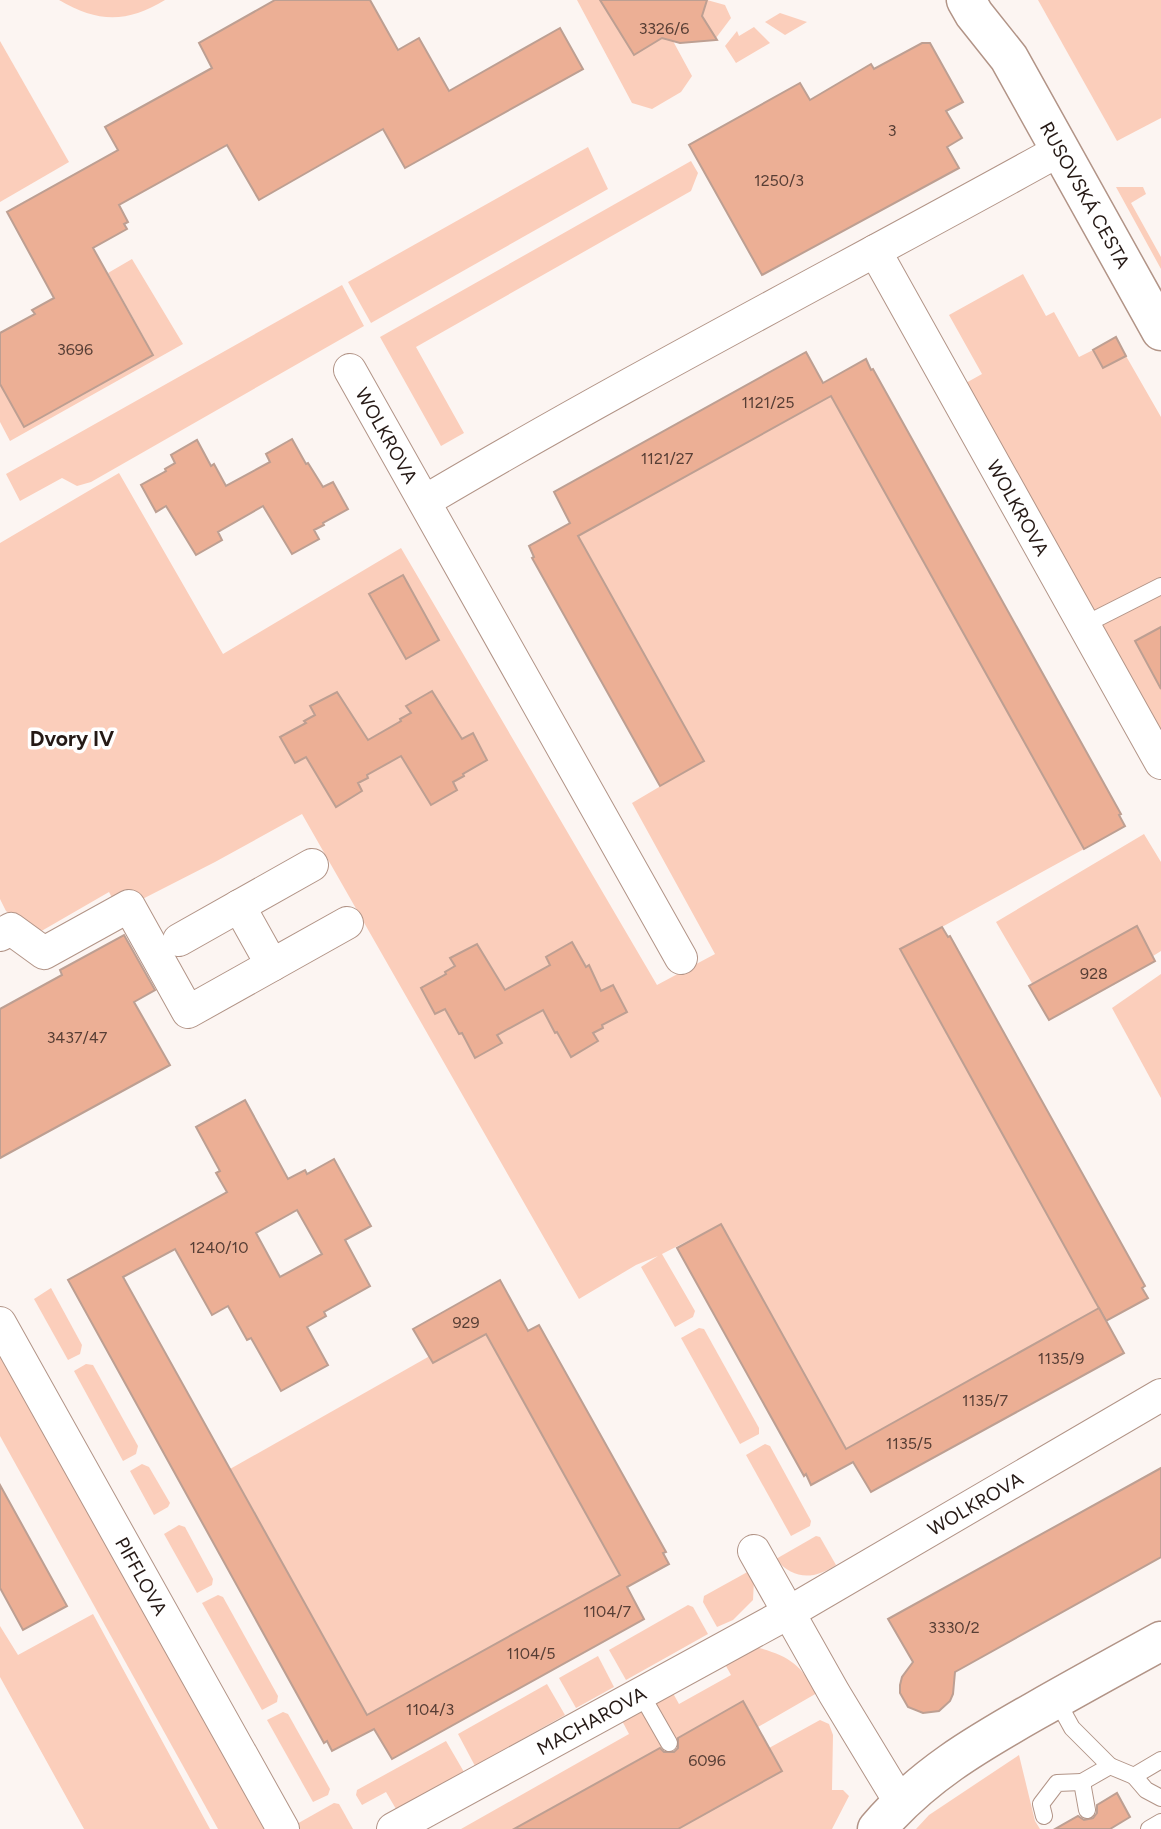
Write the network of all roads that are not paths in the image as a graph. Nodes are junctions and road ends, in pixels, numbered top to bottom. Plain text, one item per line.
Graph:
1 (966, 0) edge
2 (988, 0) edge
3 (1009, 58) junction
4 (1060, 150) junction
5 (875, 251) junction
6 (1161, 331) edge
7 (350, 370) dead end
8 (425, 501) junction
9 (1161, 586) edge
10 (1084, 625) junction
11 (1161, 763) edge
12 (312, 865) dead end
13 (239, 906) junction
14 (347, 923) dead end
15 (6, 932) edge
16 (179, 940) dead end
17 (681, 958) dead end
18 (272, 965) junction
19 (0, 1323) edge
20 (1161, 1395) edge
21 (754, 1551) dead end
22 (788, 1613) junction
23 (1161, 1641) edge
24 (640, 1694) junction
25 (1056, 1699) junction
26 (669, 1743) dead end
27 (1161, 1760) edge
28 (1110, 1766) junction
29 (1134, 1776) junction
30 (1082, 1782) junction
31 (1161, 1798) edge
32 (1087, 1810) dead end
33 (888, 1815) edge
34 (1044, 1816) dead end
35 (1161, 1822) edge
36 (283, 1829) edge
37 (393, 1829) edge
38 (1149, 1829) edge

1 - 3 street, RUSOVSKÁ CESTA
2 - 3 street, RUSOVSKÁ CESTA
3 - 4 street, RUSOVSKÁ CESTA
4 - 5 street, WOLKROVA
4 - 6 street, RUSOVSKÁ CESTA
5 - 8 street, WOLKROVA
5 - 10 street, WOLKROVA
7 - 8 street, WOLKROVA
8 - 17 street, WOLKROVA
9 - 10 lane
10 - 11 street, WOLKROVA
12 - 13 street
13 - 16 street
13 - 18 street
14 - 18 street
15 - 18 street
19 - 36 street, PIFFLOVA
20 - 22 street, WOLKROVA
21 - 22 street
22 - 24 street, MACHAROVA
22 - 33 street
23 - 25 street
24 - 26 lane
24 - 37 street, MACHAROVA
25 - 28 lane
25 - 33 street
27 - 29 lane
28 - 29 lane
28 - 30 lane
29 - 31 lane
30 - 32 lane
30 - 34 lane
35 - 38 lane

